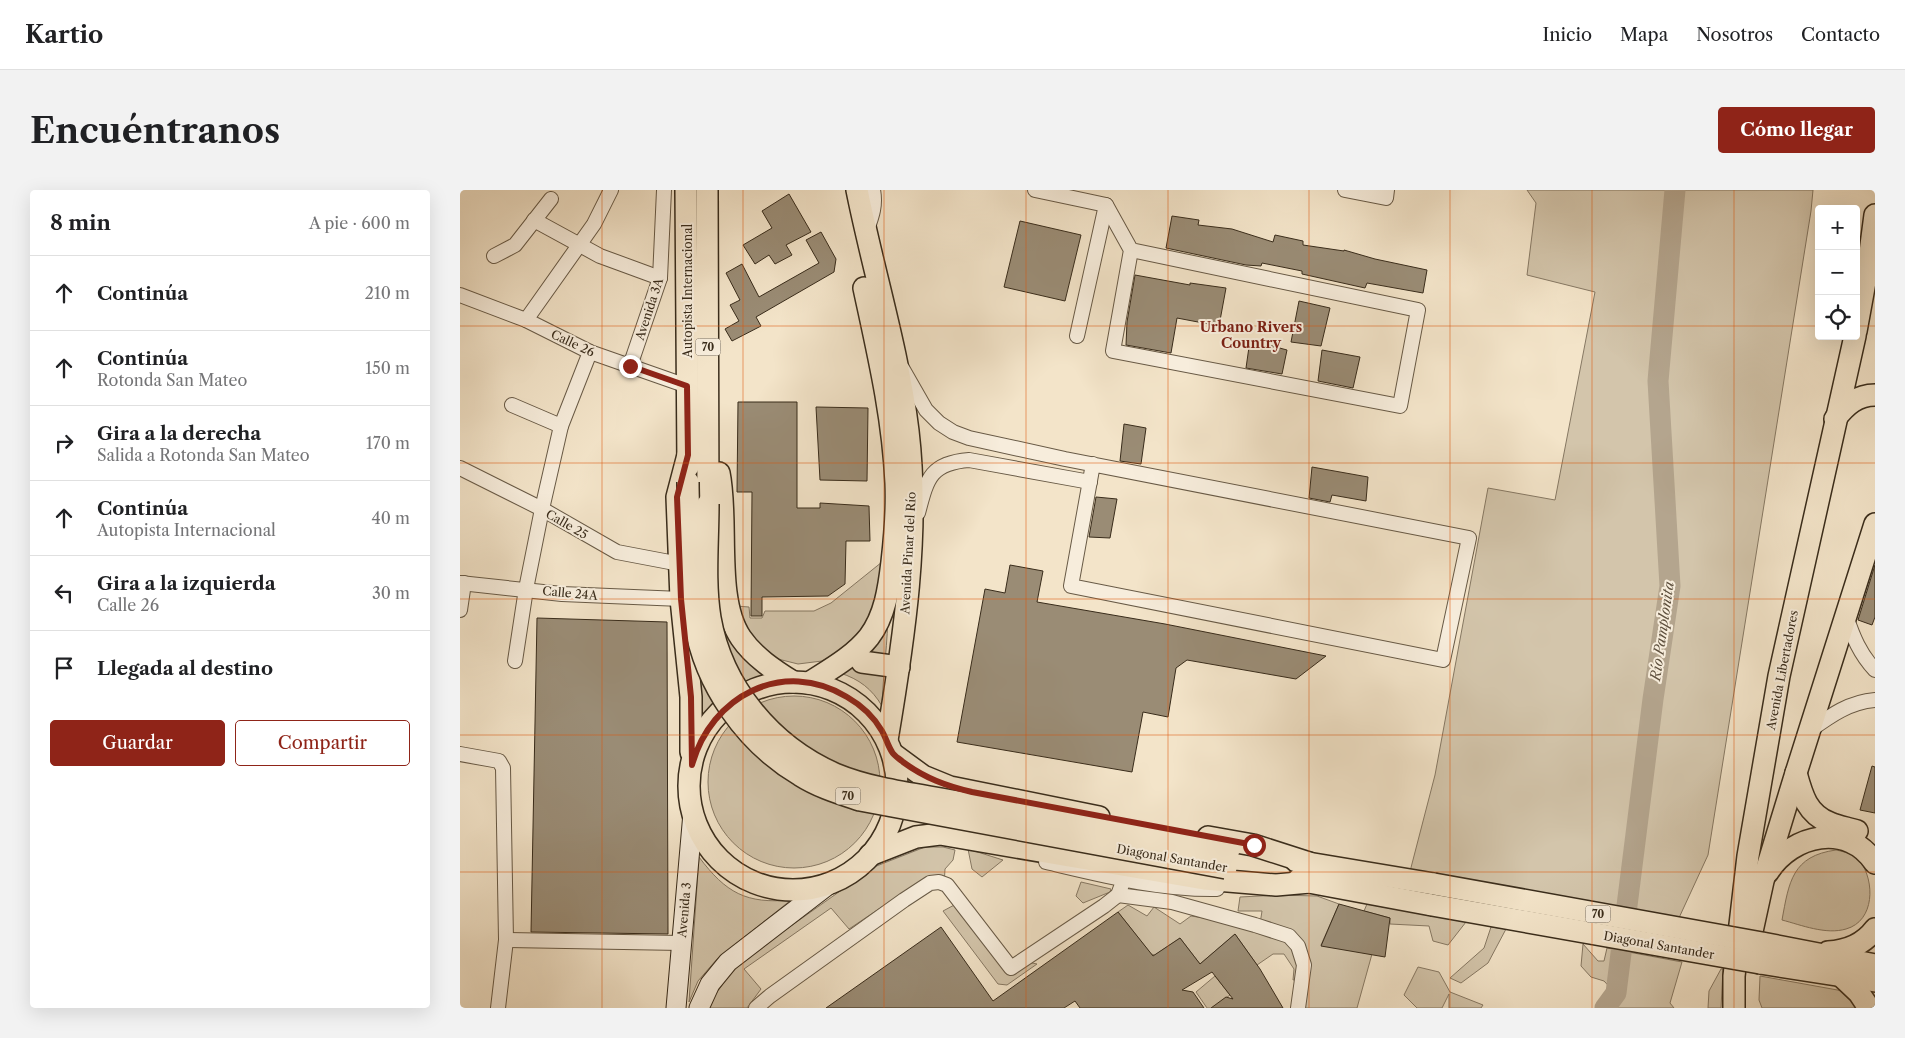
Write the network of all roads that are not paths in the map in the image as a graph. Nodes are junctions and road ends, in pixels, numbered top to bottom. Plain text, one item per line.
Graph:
1 (611, 190) edge
2 (664, 190) edge
3 (686, 190) edge
4 (707, 190) edge
5 (842, 190) edge
6 (857, 190) edge
7 (873, 190) edge
8 (1035, 190) edge
9 (1345, 190) edge
10 (1387, 190) edge
11 (551, 198) dead end
12 (1106, 205) junction
13 (1875, 215) edge
14 (534, 220) junction
15 (866, 233) junction
16 (580, 245) junction
17 (1131, 250) junction
18 (494, 256) dead end
19 (660, 278) junction
20 (460, 297) edge
21 (1860, 309) edge
22 (526, 320) junction
23 (1077, 336) dead end
24 (1854, 340) edge
25 (590, 352) junction
26 (894, 354) junction
27 (630, 366) junction
28 (687, 386) junction
29 (1875, 395) edge
30 (512, 405) dead end
31 (1835, 418) junction
32 (708, 422) junction
33 (561, 426) junction
34 (688, 455) junction
35 (1065, 459) junction
36 (1093, 464) junction
37 (460, 468) edge
38 (1061, 476) junction
39 (688, 482) joint
40 (1090, 482) junction
41 (708, 504) joint
42 (542, 509) junction
43 (1875, 524) edge
44 (911, 541) junction
45 (1870, 552) edge
46 (680, 564) junction
47 (462, 583) edge
48 (526, 589) junction
49 (681, 599) junction
50 (460, 610) edge
51 (1846, 613) junction
52 (856, 651) junction
53 (515, 661) dead end
54 (899, 667) junction
55 (1875, 670) edge
56 (801, 683) junction
57 (1875, 700) edge
58 (1809, 731) junction
59 (890, 747) junction
60 (460, 754) edge
61 (692, 765) junction
62 (1796, 773) junction
63 (693, 813) junction
64 (976, 840) junction
65 (1875, 844) edge
66 (870, 855) junction
67 (1228, 859) junction
68 (1875, 863) edge
69 (1310, 873) junction
70 (1124, 879) junction
71 (1763, 881) junction
72 (832, 882) junction
73 (1276, 885) junction
74 (1118, 895) junction
75 (1875, 929) edge
76 (506, 940) junction
77 (681, 943) junction
78 (1808, 952) junction
79 (1761, 953) junction
80 (1875, 965) edge
81 (1840, 975) junction
82 (1875, 981) edge
83 (498, 1008) edge
84 (676, 1008) edge
85 (699, 1008) edge
86 (756, 1008) edge
87 (1298, 1008) edge
88 (1734, 1008) edge
89 (1742, 1008) edge
90 (1869, 1008) edge

1 - 16 street
2 - 19 street, Avenida 3A
3 - 28 main road, Autopista Internacional / 70
4 - 32 main road, Autopista Internacional / 70
5 - 52 main road, Avenida Pinar del Río
6 - 15 main road, Avenida Pinar del Río
7 - 15 street
8 - 12 street
9 - 10 street
11 - 14 street
12 - 17 street
12 - 23 street
13 - 21 main road
14 - 16 street
14 - 18 street
15 - 26 main road, Avenida Pinar del Río
16 - 19 street
16 - 22 street
17 - 17 street
19 - 27 street, Avenida 3A
20 - 22 street, Calle 26
22 - 25 street, Calle 26
24 - 31 main road, Avenida Libertadores
25 - 27 street, Calle 26
25 - 33 street
26 - 35 street
26 - 44 main road, Avenida Pinar del Río
27 - 28 street, Calle 26
28 - 34 main road, Autopista Internacional / 70
29 - 31 main road
30 - 33 street
31 - 88 main road, Avenida Libertadores
32 - 41 main road, Autopista Internacional / 70
32 - 56 main road, Autopista Internacional
33 - 42 street
34 - 39 main road, Autopista Internacional / 70
34 - 46 main road
35 - 36 street
35 - 38 street
36 - 40 street
36 - 40 street
37 - 42 street, Calle 25
38 - 40 street
38 - 44 street
39 - 67 main road, Diagonal Santander / 70, bridge
41 - 67 main road, Diagonal Santander / 70, bridge
42 - 46 street, Calle 25
42 - 48 street
43 - 45 main road
44 - 54 main road, Avenida Pinar del Río
45 - 51 main road
46 - 49 main road
47 - 48 street, Calle 24A
47 - 50 street
48 - 49 street, Calle 24A
48 - 53 street
49 - 61 main road
51 - 55 street
51 - 58 main road
52 - 54 main road
52 - 56 main road, Avenida Pinar del Río
54 - 59 main road, Avenida Pinar del Río
56 - 59 main road
56 - 61 main road
57 - 58 street
58 - 62 main road
59 - 66 main road
59 - 69 main road
60 - 76 street
61 - 63 main road
62 - 65 main road
62 - 71 main road
63 - 72 main road
63 - 77 main road, Avenida 3
64 - 66 main road
64 - 70 street
64 - 73 main road
66 - 72 main road
67 - 69 main road, Diagonal Santander / 70
68 - 71 main road
69 - 73 main road
69 - 79 main road, Diagonal Santander / 70, bridge
70 - 73 street
70 - 74 street
71 - 89 main road
72 - 85 main road
74 - 86 street
74 - 87 street
75 - 78 main road
76 - 77 street
76 - 83 street
77 - 84 main road, Avenida 3
78 - 79 main road, Diagonal Santander / 70
78 - 80 main road, Diagonal Santander / 70
79 - 81 main road, Diagonal Santander / 70
81 - 82 main road, Diagonal Santander / 70
81 - 90 main road

